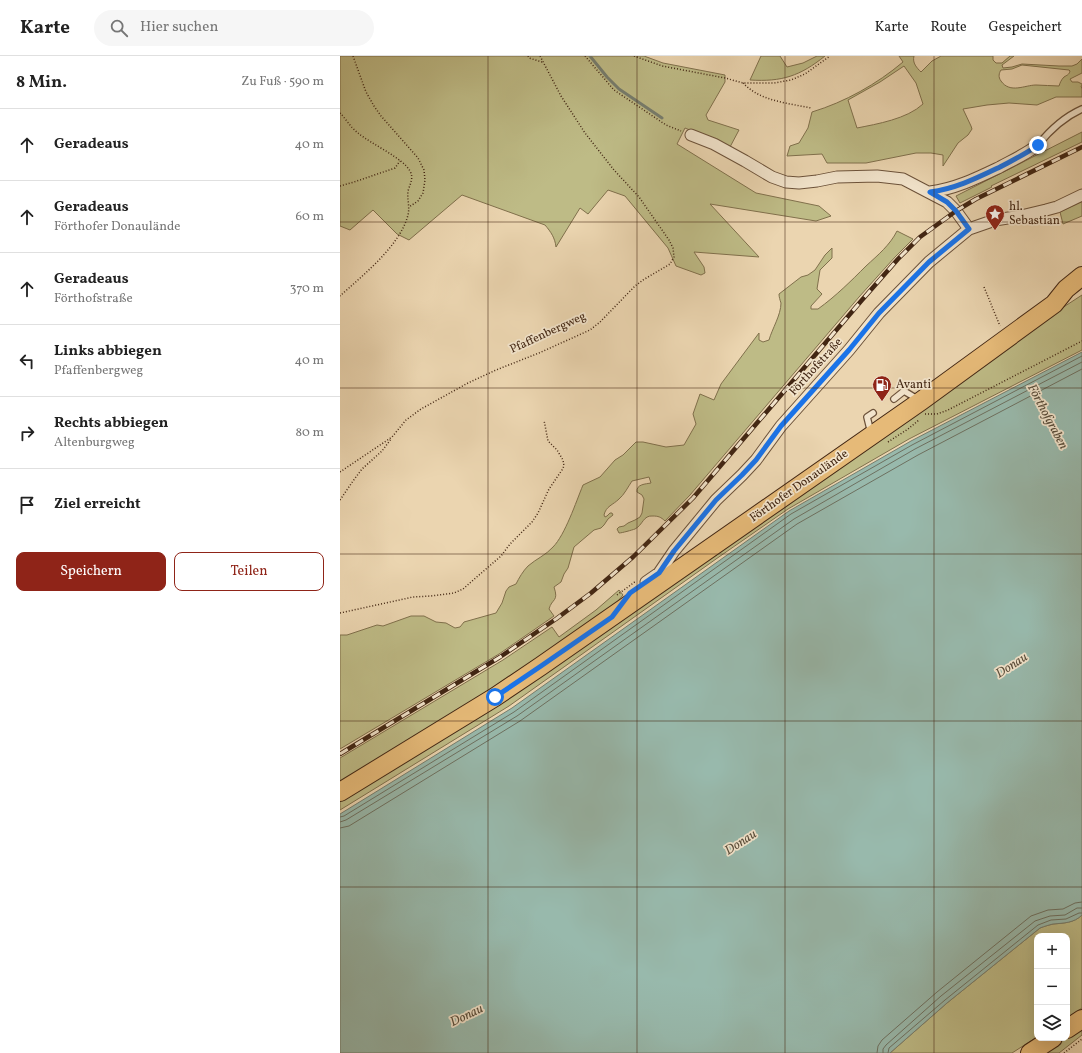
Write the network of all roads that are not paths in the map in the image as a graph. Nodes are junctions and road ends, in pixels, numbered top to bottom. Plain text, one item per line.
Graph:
1 (1082, 109) edge
2 (691, 135) road end
3 (1038, 145) joint
4 (930, 192) junction
5 (1082, 195) edge
6 (969, 229) junction
7 (1082, 276) edge
8 (1082, 291) edge
9 (1054, 304) junction
10 (894, 399) dead end
11 (922, 408) junction
12 (873, 413) dead end
13 (872, 435) junction
14 (612, 617) junction
15 (340, 792) edge
16 (1082, 1019) edge
17 (1070, 1027) edge
18 (1048, 1041) edge
19 (1030, 1053) edge

1 - 3 lane
2 - 4 street
3 - 4 street
4 - 6 street
5 - 6 street, Förthofstraße
6 - 14 street, Förthofstraße
7 - 9 main road, Förthofer Donaulände
8 - 9 main road, Förthofer Donaulände
9 - 11 main road, Förthofer Donaulände
10 - 11 lane
11 - 13 main road, Förthofer Donaulände
12 - 13 lane
13 - 14 main road, Förthofer Donaulände
14 - 15 main road, Förthofer Donaulände
16 - 17 main road
18 - 19 main road

